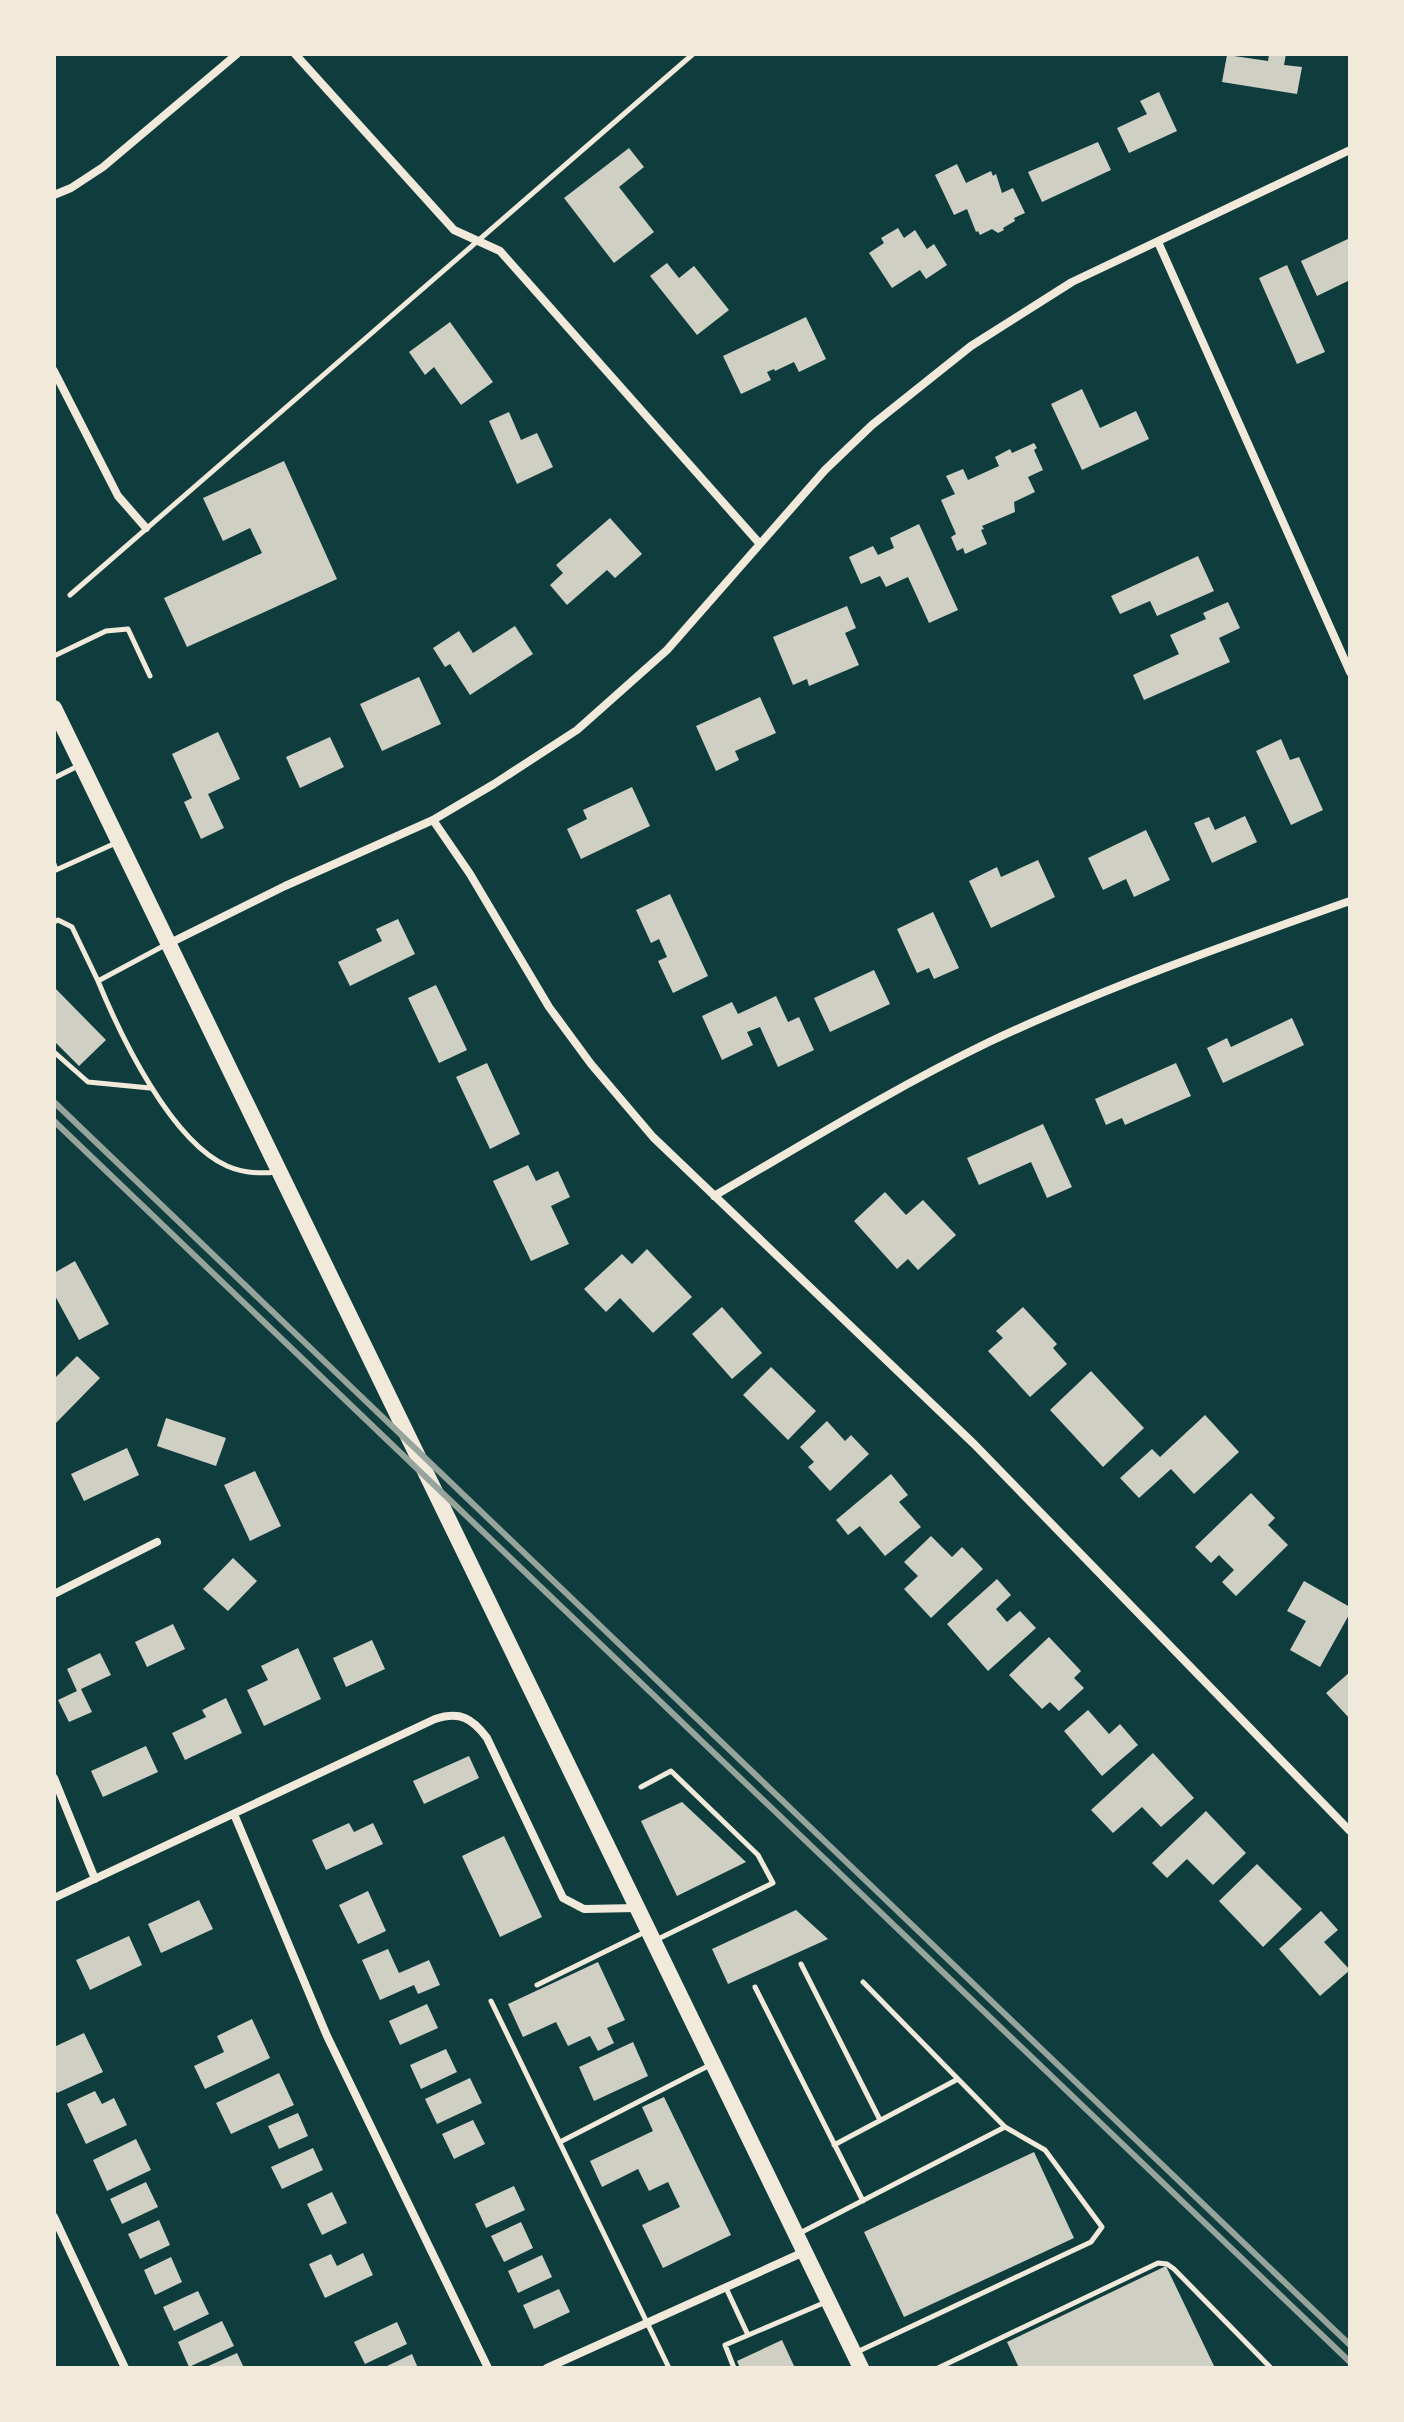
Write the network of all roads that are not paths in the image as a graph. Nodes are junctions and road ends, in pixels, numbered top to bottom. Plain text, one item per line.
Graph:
1 (237, 54) edge
2 (295, 54) edge
3 (693, 54) edge
4 (1350, 150) edge
5 (54, 195) edge
6 (477, 241) junction
7 (1158, 242) junction
8 (54, 371) edge
9 (146, 528) junction
10 (760, 544) junction
11 (70, 595) dead end
12 (54, 656) edge
13 (1350, 672) edge
14 (150, 676) dead end
15 (55, 714) edge
16 (81, 764) junction
17 (54, 778) edge
18 (433, 820) junction
19 (119, 842) junction
20 (55, 868) edge
21 (1350, 901) edge
22 (55, 922) edge
23 (168, 944) junction
24 (98, 981) junction
25 (54, 1052) edge
26 (151, 1088) junction
27 (279, 1172) junction
28 (714, 1196) junction
29 (157, 1542) dead end
30 (54, 1594) edge
31 (54, 1778) edge
32 (641, 1787) dead end
33 (234, 1814) junction
34 (1350, 1831) edge
35 (95, 1879) junction
36 (54, 1898) edge
37 (637, 1908) junction
38 (650, 1936) junction
39 (801, 1964) dead end
40 (863, 1982) dead end
41 (537, 1985) dead end
42 (755, 1987) dead end
43 (491, 2001) dead end
44 (713, 2063) junction
45 (958, 2079) junction
46 (880, 2120) junction
47 (1005, 2127) junction
48 (560, 2142) junction
49 (834, 2145) junction
50 (863, 2201) junction
51 (54, 2217) edge
52 (797, 2235) junction
53 (805, 2251) junction
54 (726, 2287) junction
55 (829, 2301) junction
56 (647, 2323) junction
57 (748, 2335) junction
58 (856, 2363) edge
59 (941, 2367) edge
60 (125, 2368) edge
61 (488, 2368) edge
62 (547, 2368) edge
63 (669, 2368) edge
64 (734, 2368) edge
65 (1271, 2368) edge

1 - 5 street
2 - 6 street
3 - 6 lane
4 - 7 street
6 - 9 lane
6 - 10 street
7 - 10 street
7 - 13 street
8 - 9 street
9 - 11 lane
10 - 18 street
12 - 14 lane
15 - 16 main road
16 - 17 lane
16 - 19 main road
18 - 23 street
18 - 28 street
19 - 20 lane
19 - 23 main road
21 - 28 street
22 - 24 lane
23 - 24 lane
23 - 27 main road
24 - 26 lane
25 - 26 lane
26 - 27 lane
27 - 37 main road
28 - 34 street
29 - 30 street
31 - 35 street
32 - 38 lane
33 - 35 street
33 - 37 street
33 - 61 street
35 - 36 street
37 - 38 main road
38 - 41 lane
38 - 44 main road
39 - 46 lane
40 - 45 lane
42 - 49 lane
43 - 48 lane
44 - 48 lane
44 - 52 main road
45 - 46 lane
45 - 47 lane
46 - 49 lane
47 - 50 lane
47 - 58 lane
48 - 56 lane
49 - 50 lane
50 - 52 lane
51 - 60 street
52 - 53 main road
53 - 54 street
53 - 55 main road
54 - 56 street
54 - 57 lane
55 - 57 lane
55 - 58 main road
56 - 62 street
56 - 63 lane
57 - 64 lane
59 - 65 lane

